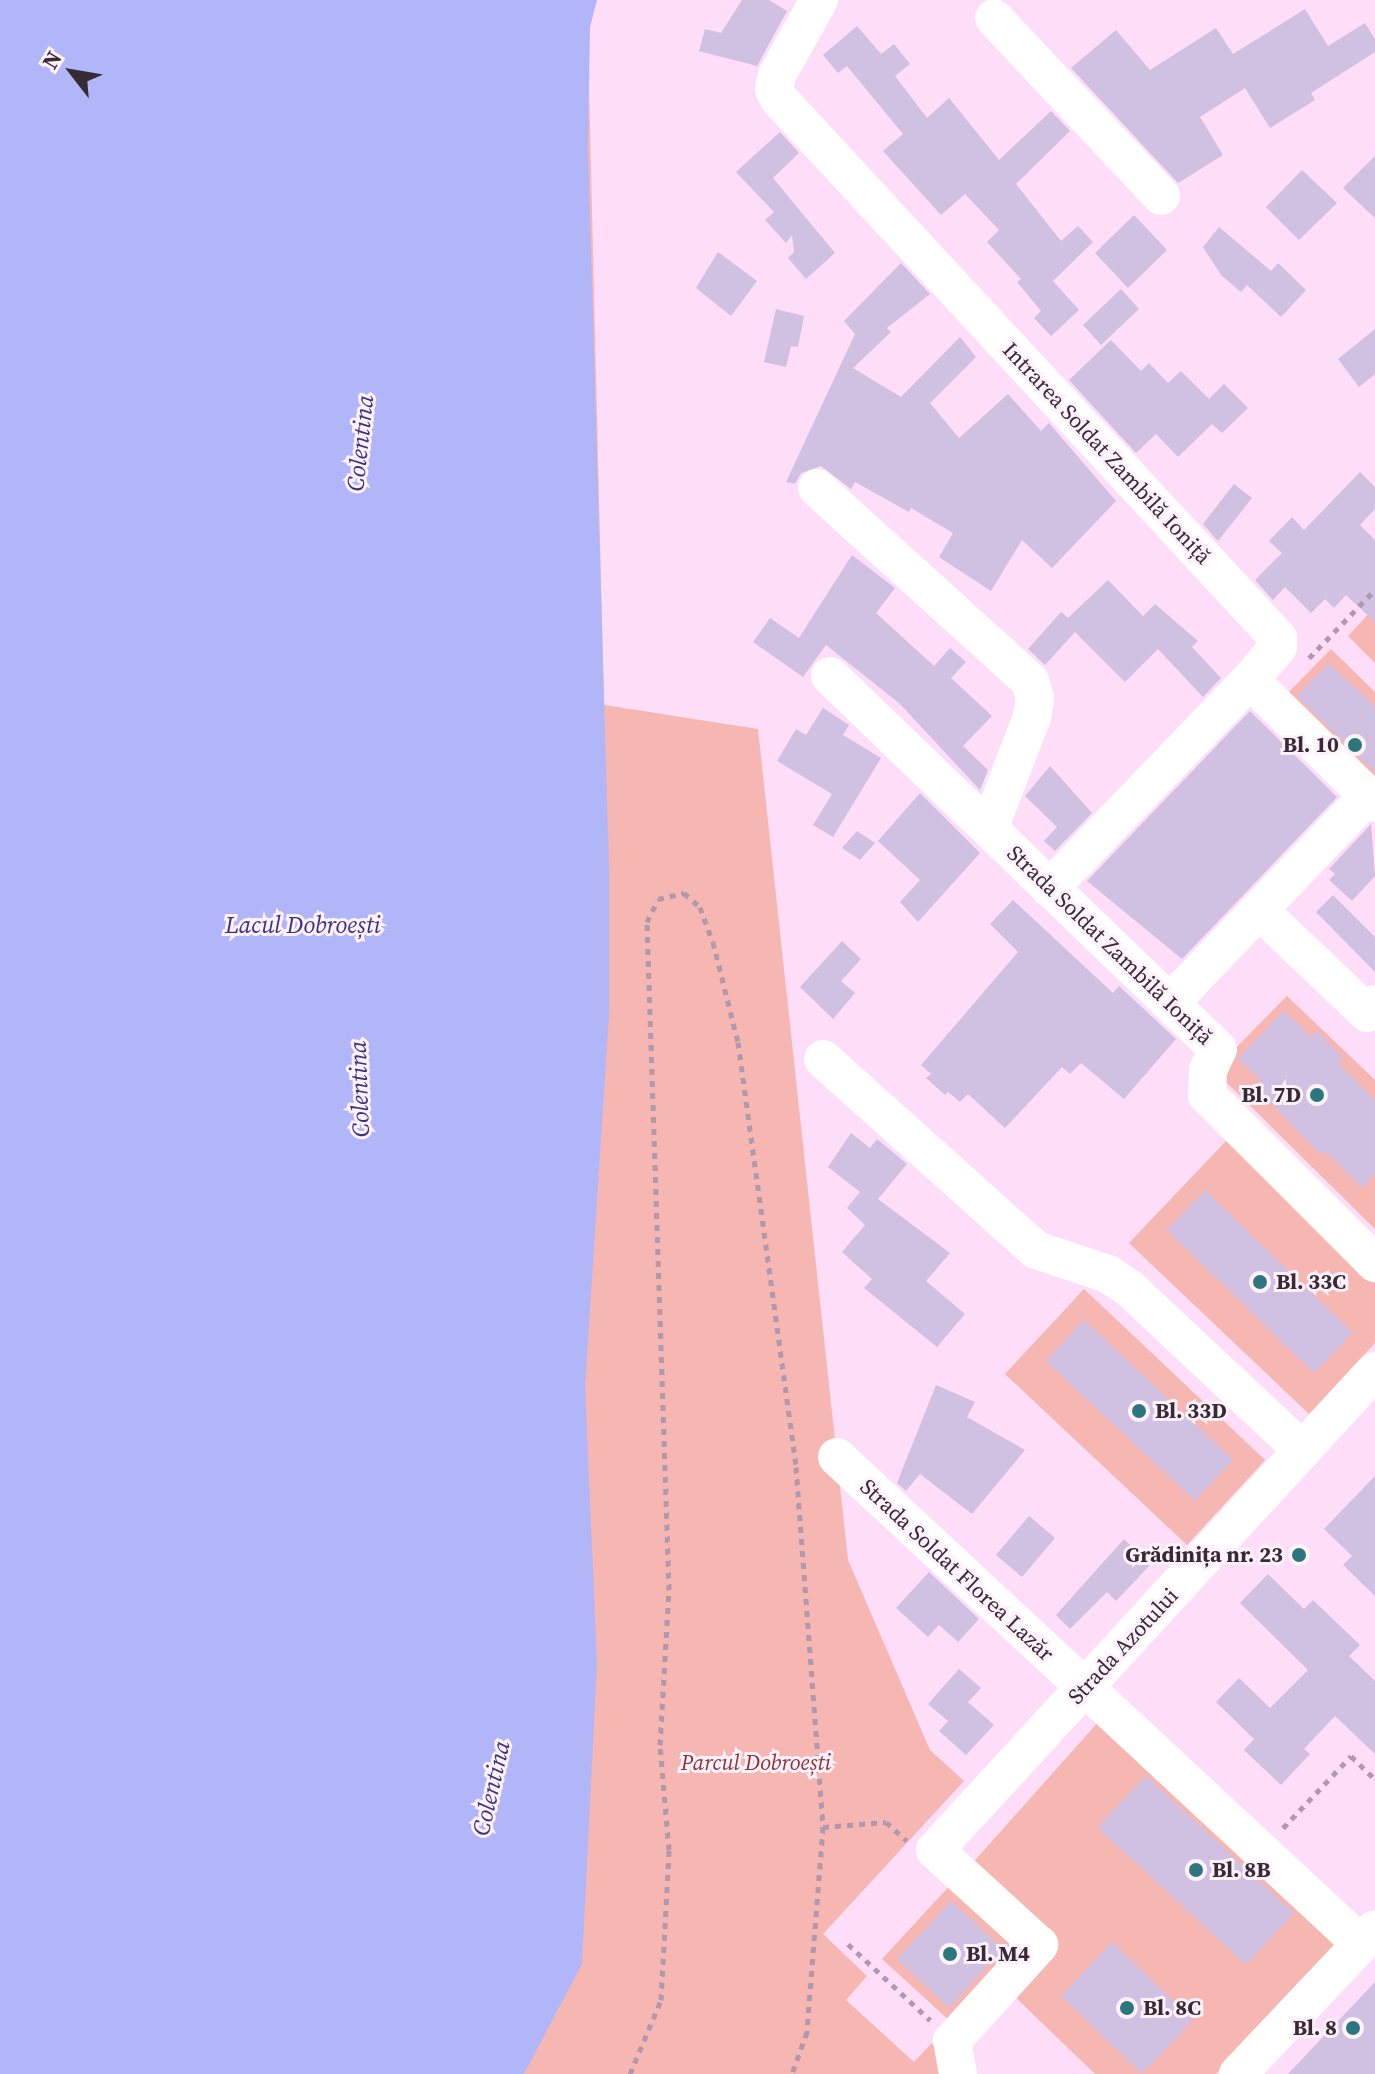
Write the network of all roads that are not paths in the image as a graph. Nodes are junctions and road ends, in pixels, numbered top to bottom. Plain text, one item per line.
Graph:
1 (819, 0) edge
2 (993, 6) edge
3 (1161, 196) dead end
4 (817, 488) dead end
5 (830, 676) dead end
6 (1259, 689) junction
7 (1371, 800) edge
8 (989, 829) junction
9 (1050, 888) junction
10 (1259, 910) junction
11 (1170, 1003) junction
12 (1375, 1004) edge
13 (823, 1059) dead end
14 (1375, 1263) edge
15 (1369, 1390) edge
16 (1302, 1450) junction
17 (837, 1457) dead end
18 (1083, 1689) junction
19 (1368, 1937) edge
20 (955, 2057) edge
21 (1238, 2074) edge

1 - 6 street, Intrarea Soldat Zambilă Ioniță
2 - 3 street
4 - 8 street
5 - 8 street, Strada Soldat Zambilă Ioniță
6 - 7 street
6 - 9 street, Intrarea Soldat Zambilă Ioniță
7 - 10 street
8 - 9 street, Strada Soldat Zambilă Ioniță
9 - 11 street, Strada Soldat Zambilă Ioniță
10 - 11 street
10 - 12 street
11 - 14 street, Strada Soldat Zambilă Ioniță
13 - 16 street
15 - 16 street, Strada Azotului
16 - 18 street, Strada Azotului
17 - 18 street, Strada Soldat Florea Lazăr
18 - 19 street, Strada Soldat Florea Lazăr
18 - 20 street, Strada Azotului
19 - 21 street, Strada Soldat Florea Lazăr

